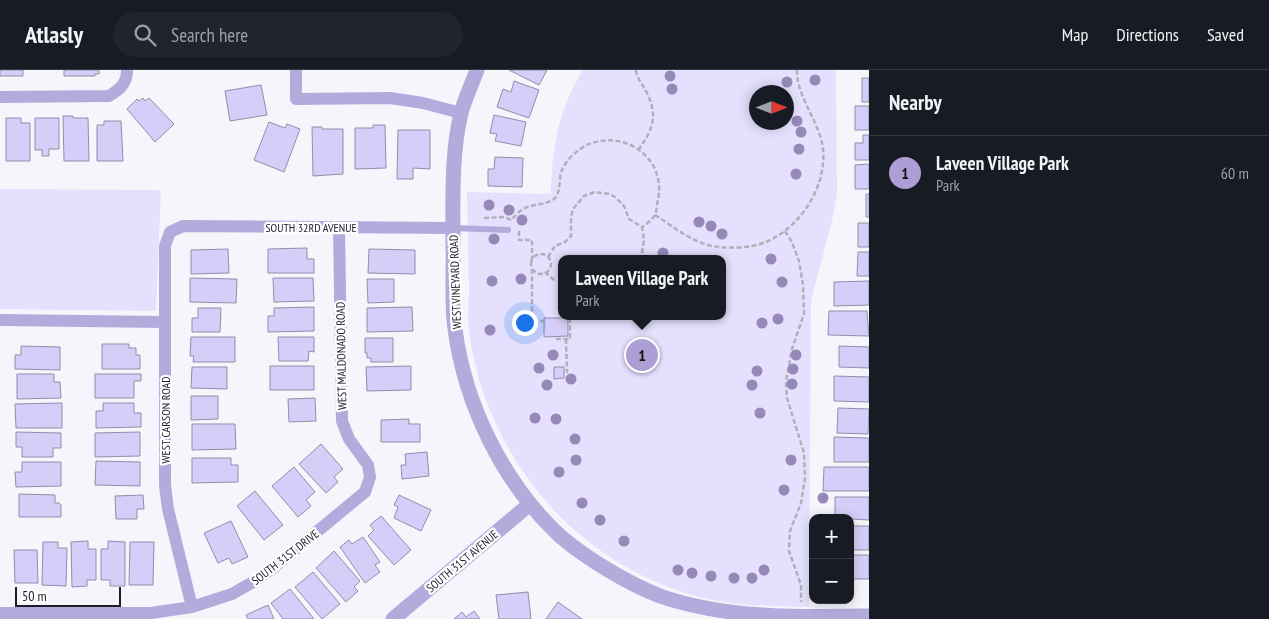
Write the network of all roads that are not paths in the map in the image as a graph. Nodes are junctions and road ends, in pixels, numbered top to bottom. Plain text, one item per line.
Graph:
1 (127, 70) edge
2 (296, 70) edge
3 (477, 70) edge
4 (0, 97) edge
5 (461, 113) junction
6 (339, 227) junction
7 (453, 228) junction
8 (508, 230) dead end
9 (170, 232) joint
10 (0, 320) edge
11 (164, 322) junction
12 (370, 477) joint
13 (530, 504) junction
14 (192, 607) junction
15 (0, 613) edge
16 (869, 616) edge
17 (771, 618) edge
18 (393, 619) edge

1 - 4 street
2 - 5 street
3 - 5 street, WEST VINEYARD ROAD
5 - 7 street, WEST VINEYARD ROAD
6 - 7 street, SOUTH 32RD AVENUE
6 - 9 street, SOUTH 32RD AVENUE
6 - 12 street, WEST MALDONADO ROAD
7 - 8 lane
7 - 13 street, WEST VINEYARD ROAD
9 - 11 street, WEST CARSON ROAD
10 - 11 street
11 - 14 street, WEST CARSON ROAD
12 - 14 street, SOUTH 31ST DRIVE
13 - 17 street, WEST VINEYARD ROAD
13 - 18 street, SOUTH 31ST AVENUE
14 - 15 street, SOUTH 31ST DRIVE
16 - 17 street

